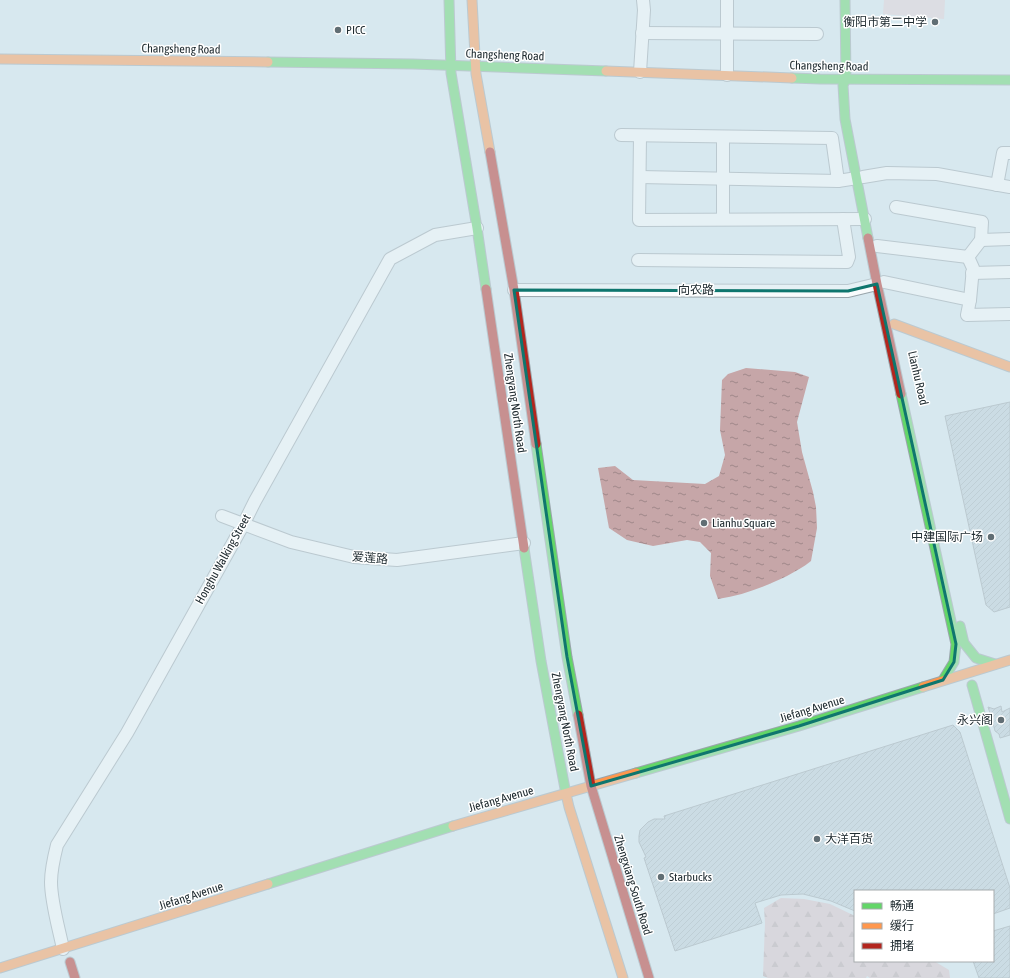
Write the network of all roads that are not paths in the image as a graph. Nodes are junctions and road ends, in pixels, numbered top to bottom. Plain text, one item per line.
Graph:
1 (449, 0) edge
2 (472, 0) edge
3 (642, 0) edge
4 (727, 0) edge
5 (845, 0) edge
6 (642, 33) junction
7 (727, 34) junction
8 (818, 34) dead end
9 (0, 59) edge
10 (0, 67) edge
11 (451, 69) junction
12 (476, 70) junction
13 (640, 72) junction
14 (727, 76) junction
15 (1010, 80) edge
16 (846, 83) junction
17 (1010, 86) edge
18 (621, 135) dead end
19 (640, 136) junction
20 (723, 137) junction
21 (1010, 153) edge
22 (640, 177) junction
23 (860, 178) junction
24 (723, 179) junction
25 (838, 182) junction
26 (997, 185) junction
27 (1010, 187) edge
28 (896, 207) dead end
29 (843, 219) junction
30 (865, 219) junction
31 (723, 220) junction
32 (477, 228) junction
33 (1010, 239) edge
34 (981, 240) junction
35 (877, 246) junction
36 (968, 257) junction
37 (638, 260) dead end
38 (1010, 272) edge
39 (972, 273) junction
40 (881, 283) junction
41 (514, 290) junction
42 (970, 300) junction
43 (1010, 314) edge
44 (894, 324) junction
45 (1010, 368) edge
46 (222, 516) dead end
47 (243, 524) junction
48 (524, 543) junction
49 (1010, 660) edge
50 (996, 664) junction
51 (943, 680) junction
52 (971, 685) dead end
53 (591, 786) junction
54 (566, 793) junction
55 (595, 799) joint
56 (1010, 818) edge
57 (63, 950) junction
58 (70, 962) dead end
59 (0, 968) edge
60 (75, 978) edge
61 (624, 978) edge
62 (649, 978) edge

1 - 11 main road, Zhengyang North Road
2 - 12 main road, Zhengyang North Road
3 - 6 street
4 - 7 street
5 - 16 main road, Lianhu Road
6 - 7 street
6 - 13 street
7 - 8 street
7 - 14 street
9 - 11 main road, Changsheng Road
10 - 11 main road, Changsheng Road
11 - 12 main road, Changsheng Road
11 - 32 main road, Zhengyang North Road
12 - 13 main road, Changsheng Road
12 - 16 main road, Changsheng Road
12 - 41 main road, Zhengyang North Road
13 - 14 main road, Changsheng Road
14 - 16 main road, Changsheng Road
15 - 16 main road, Changsheng Road
16 - 17 main road, Changsheng Road
16 - 23 main road, Lianhu Road
18 - 19 street
19 - 20 street
19 - 22 street
20 - 24 street
20 - 25 street
21 - 26 street
22 - 24 street
22 - 31 street
23 - 25 street
23 - 26 street
23 - 30 main road, Lianhu Road
23 - 35 main road, Lianhu Road
24 - 25 street
24 - 31 street
26 - 27 street
28 - 34 street
29 - 30 street
29 - 31 street
29 - 37 street
30 - 40 main road, Lianhu Road
32 - 47 street, Honghu Walking Street
32 - 48 main road, Zhengyang North Road
33 - 34 street
34 - 36 street
35 - 36 street
35 - 40 main road, Lianhu Road
36 - 39 street
38 - 39 street
39 - 42 street
40 - 41 street, 向农路
40 - 42 street
40 - 44 main road, Lianhu Road
40 - 51 main road, Lianhu Road
41 - 53 main road, Zhengyang North Road
42 - 43 street
44 - 45 main road
44 - 50 main road, Lianhu Road
46 - 47 street, 爱莲路
47 - 48 street, 爱莲路
47 - 57 street, Honghu Walking Street
48 - 54 main road, Zhengyang North Road
49 - 50 main road, Jiefang Avenue
50 - 51 main road, Jiefang Avenue
51 - 53 main road, Jiefang Avenue
52 - 56 main road
53 - 54 main road, Jiefang Avenue
53 - 55 main road, Zhengyang North Road
54 - 57 main road, Jiefang Avenue
54 - 61 main road, Zhengyang North Road
55 - 62 main road, Zhengxiang South Road
57 - 59 main road, Jiefang Avenue
58 - 60 main road

